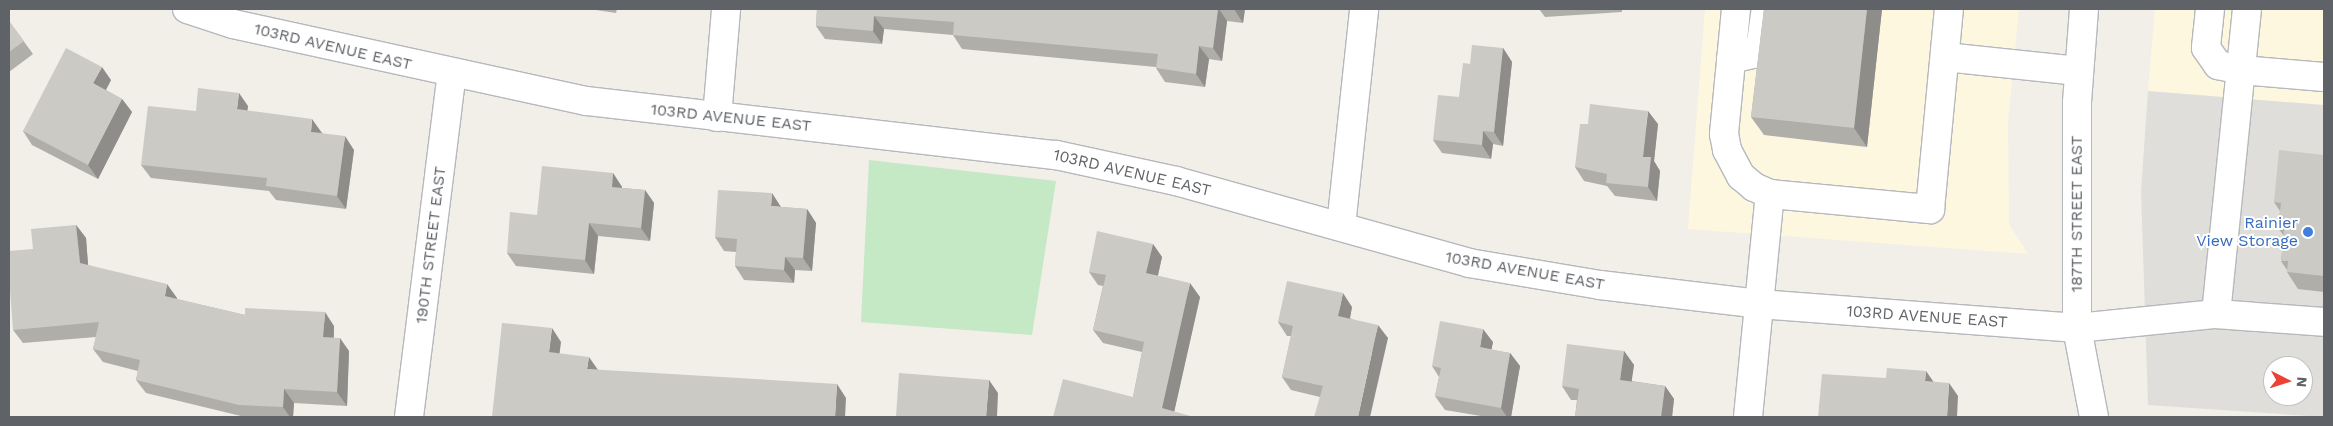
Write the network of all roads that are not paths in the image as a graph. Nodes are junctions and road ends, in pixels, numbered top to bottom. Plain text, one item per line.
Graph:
1 (187, 9) edge
2 (726, 9) edge
3 (1364, 9) edge
4 (1736, 9) edge
5 (1766, 9) edge
6 (1949, 9) edge
7 (2084, 9) edge
8 (2210, 9) edge
9 (2247, 9) edge
10 (1945, 57) junction
11 (1731, 59) junction
12 (2241, 70) junction
13 (2078, 71) junction
14 (452, 73) junction
15 (2324, 77) edge
16 (717, 117) junction
17 (1770, 194) junction
18 (1341, 226) junction
19 (1759, 304) junction
20 (2216, 314) junction
21 (2324, 322) edge
22 (2077, 328) junction
23 (409, 417) edge
24 (1748, 417) edge
25 (2094, 417) edge

1 - 14 street, 103RD AVENUE EAST
2 - 16 street
3 - 18 street
4 - 11 street
5 - 11 street
6 - 10 street
7 - 13 street, 187TH STREET EAST
8 - 12 street
9 - 12 street
10 - 13 street
10 - 17 street
11 - 17 street
12 - 15 street
12 - 20 street
13 - 22 street, 187TH STREET EAST
14 - 16 street, 103RD AVENUE EAST
14 - 23 street, 190TH STREET EAST
16 - 18 street, 103RD AVENUE EAST
17 - 19 street
18 - 19 street, 103RD AVENUE EAST
19 - 22 street, 103RD AVENUE EAST
19 - 24 street
20 - 21 street, 103RD AVENUE EAST
20 - 22 street, 103RD AVENUE EAST
22 - 25 street, 187TH STREET EAST

